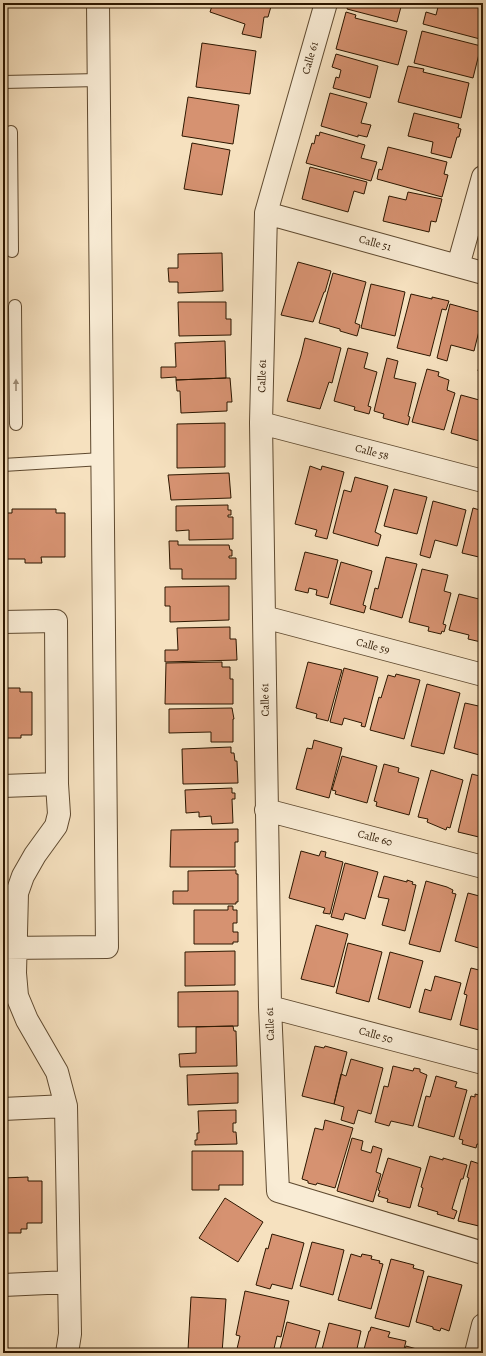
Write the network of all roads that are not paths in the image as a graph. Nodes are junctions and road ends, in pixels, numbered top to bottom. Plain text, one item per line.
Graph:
1 (98, 3) edge
2 (326, 3) edge
3 (99, 80) junction
4 (3, 82) edge
5 (10, 132) dead end
6 (483, 177) edge
7 (266, 213) junction
8 (12, 251) dead end
9 (458, 266) junction
10 (483, 273) edge
11 (15, 306) dead end
12 (261, 423) junction
13 (16, 424) dead end
14 (102, 459) junction
15 (3, 465) edge
16 (483, 481) edge
17 (264, 617) junction
18 (3, 622) edge
19 (483, 675) edge
20 (57, 784) junction
21 (3, 786) edge
22 (266, 810) junction
23 (483, 867) edge
24 (9, 948) edge
25 (270, 1007) junction
26 (483, 1063) edge
27 (66, 1106) junction
28 (3, 1109) edge
29 (483, 1253) edge
30 (69, 1282) junction
31 (3, 1285) edge
32 (483, 1325) edge
33 (66, 1353) edge
34 (476, 1353) edge

1 - 3 street
2 - 7 street, Calle 61
3 - 4 lane
3 - 14 street
5 - 8 lane
6 - 9 street
7 - 9 street, Calle 51
7 - 12 street, Calle 61
9 - 10 street, Calle 51
13 -> 11 lane
12 - 16 street, Calle 58
12 - 17 street, Calle 61
14 - 15 lane
14 - 24 street
17 - 19 street, Calle 59
17 - 22 street, Calle 61
18 - 20 street
20 - 21 street
20 - 24 street
22 - 23 street, Calle 60
22 - 25 street, Calle 61
24 - 27 street
25 - 26 street, Calle 50
25 - 29 street, Calle 61
27 - 28 street
27 - 30 street
30 - 31 street
30 - 33 street
32 - 34 street

